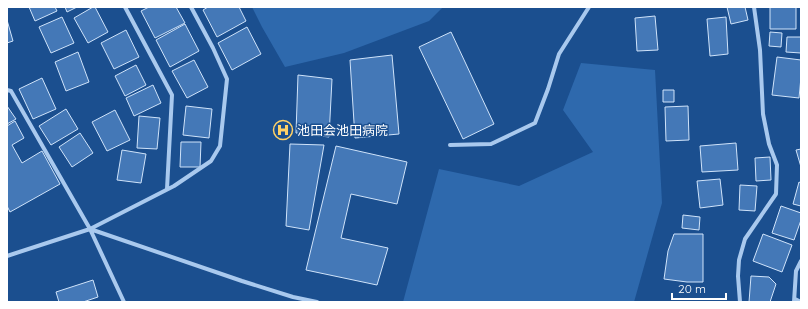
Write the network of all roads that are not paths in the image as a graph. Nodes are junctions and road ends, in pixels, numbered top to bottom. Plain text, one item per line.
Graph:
1 (125, 7) edge
2 (191, 7) edge
3 (589, 7) edge
4 (754, 7) edge
5 (7, 90) edge
6 (450, 145) dead end
7 (167, 189) junction
8 (90, 229) junction
9 (7, 256) edge
10 (801, 261) edge
11 (293, 297) junction
12 (794, 301) edge
13 (124, 302) edge
14 (293, 302) edge
15 (318, 302) edge
16 (740, 302) edge
17 (801, 302) edge

1 - 7 street
2 - 7 street
3 - 6 street
4 - 16 street
5 - 8 street
7 - 8 street
8 - 9 street
8 - 11 street
8 - 13 street
10 - 12 street
11 - 14 street
11 - 15 street
12 - 17 street

